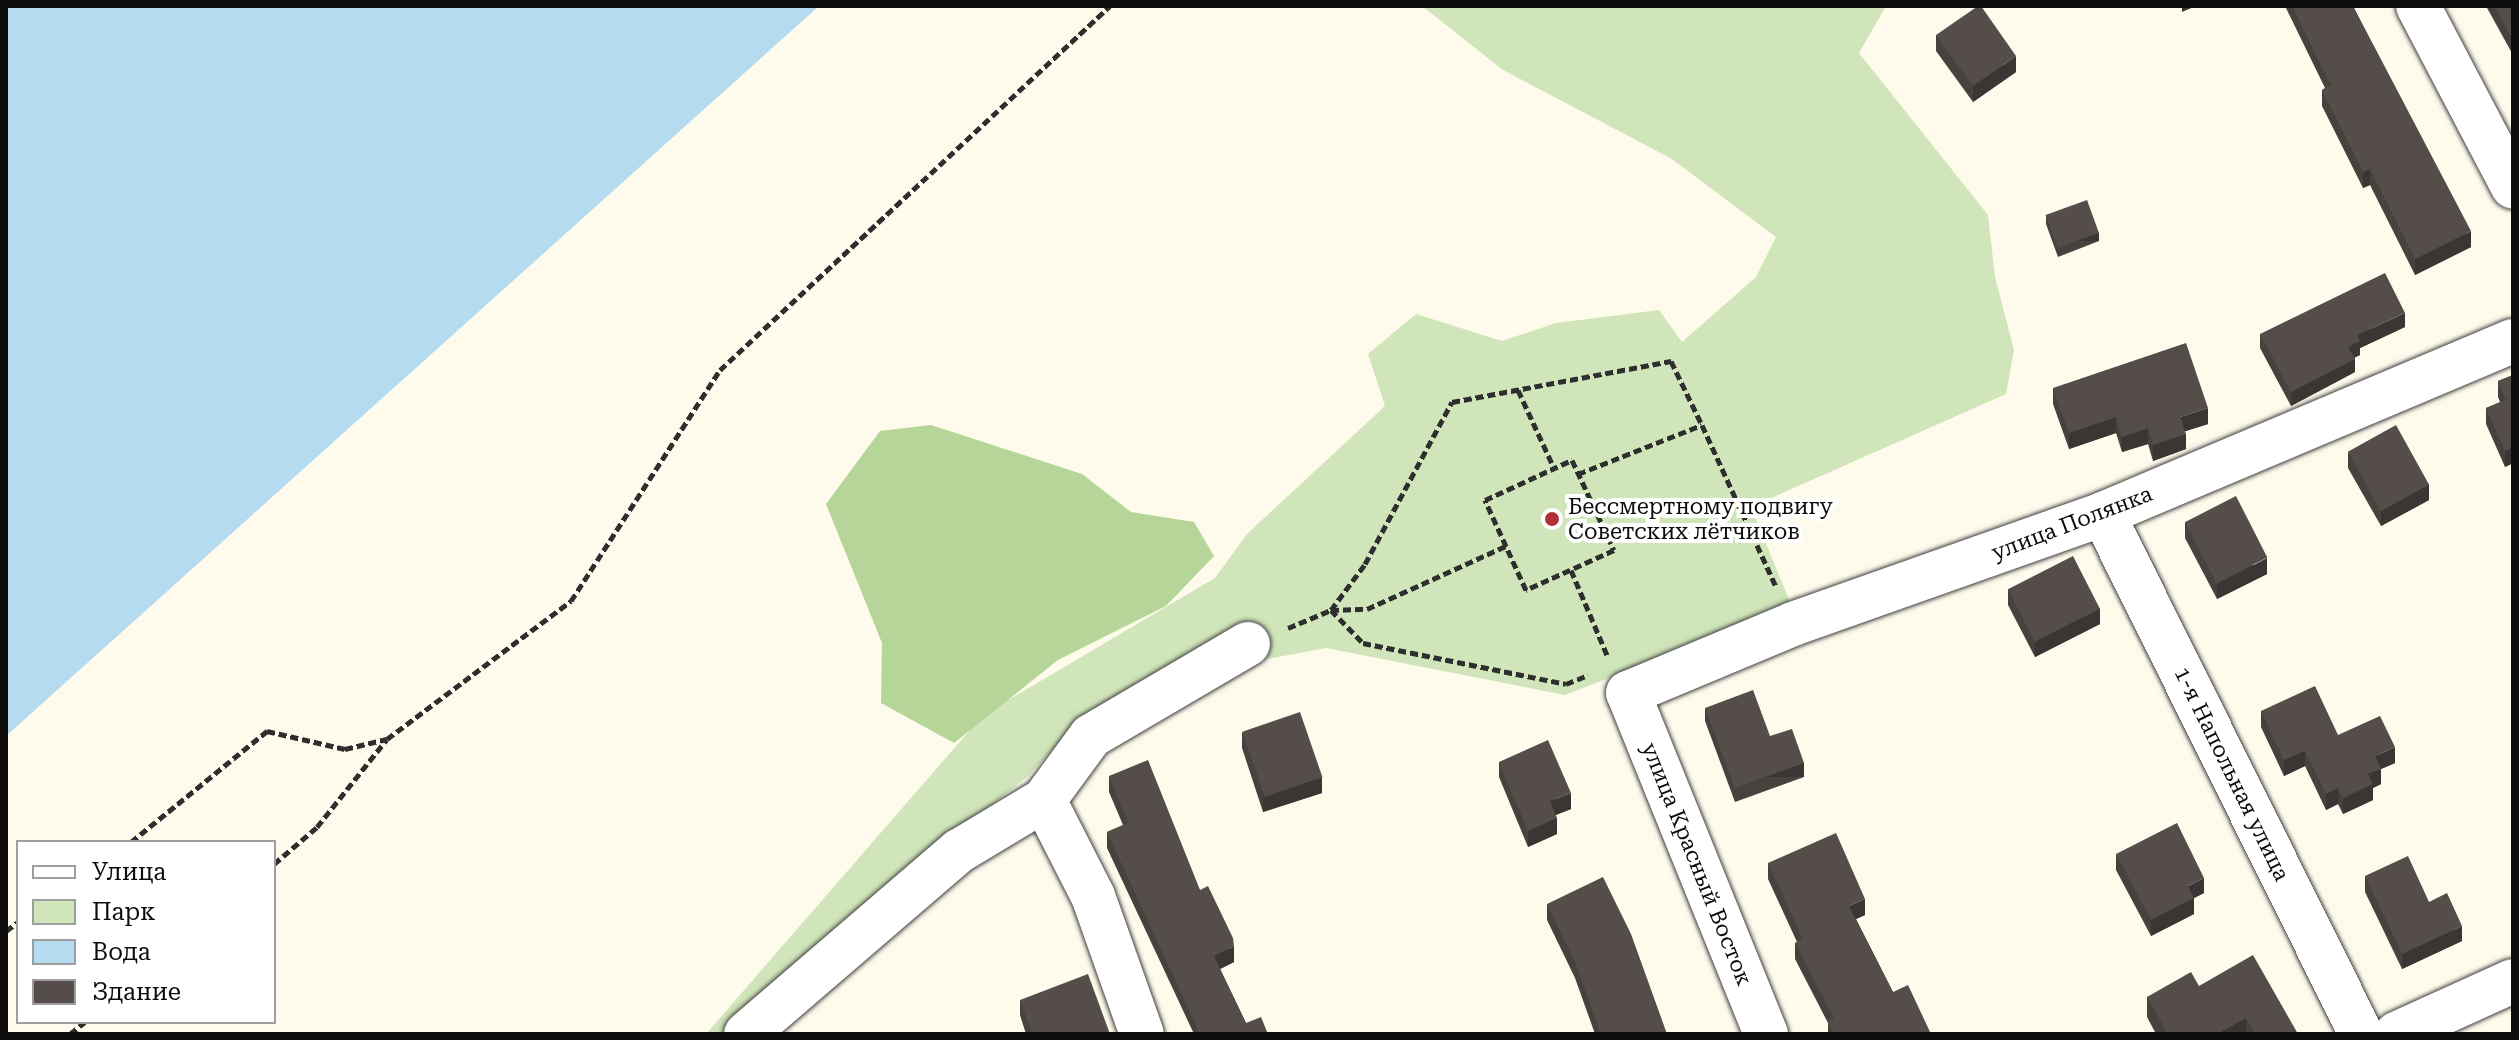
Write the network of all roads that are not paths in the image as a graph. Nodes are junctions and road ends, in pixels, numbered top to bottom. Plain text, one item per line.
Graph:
1 (2418, 6) edge
2 (2513, 187) edge
3 (2513, 341) edge
4 (2103, 514) junction
5 (1248, 644) dead end
6 (1613, 677) joint
7 (1044, 800) junction
8 (2513, 981) edge
9 (746, 1034) edge
10 (1142, 1034) edge
11 (1766, 1034) edge
12 (2361, 1034) edge
13 (2396, 1034) edge

1 - 2 street
3 - 4 street, улица Полянка
4 - 6 street, улица Полянка
4 - 12 street, 1-я Напольная улица
5 - 7 street
6 - 11 street, улица Красный Восток
7 - 9 street
7 - 10 street
8 - 13 street

